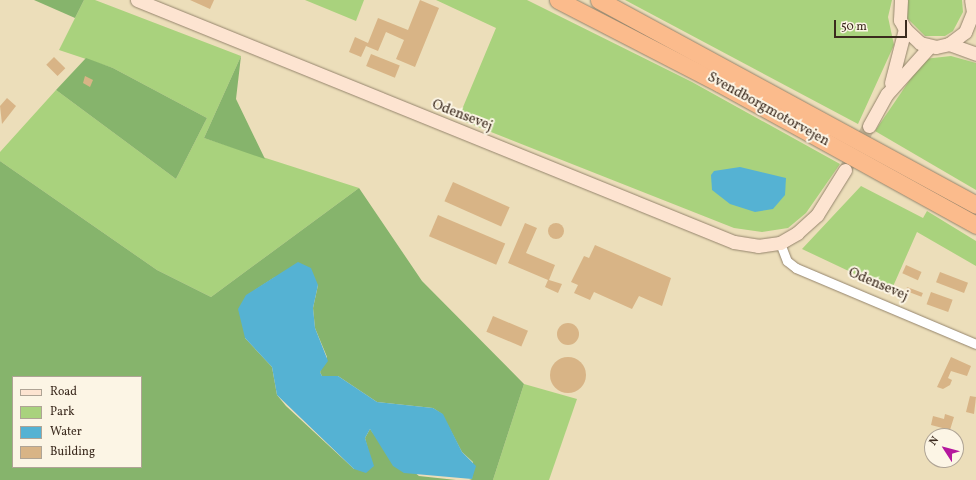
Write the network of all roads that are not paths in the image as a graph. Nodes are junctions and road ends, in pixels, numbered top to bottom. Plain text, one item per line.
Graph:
1 (137, 0) edge
2 (558, 0) edge
3 (598, 0) edge
4 (901, 0) edge
5 (971, 0) edge
6 (973, 27) edge
7 (905, 29) junction
8 (949, 44) junction
9 (930, 46) junction
10 (976, 54) edge
11 (887, 94) junction
12 (869, 126) tunnel mouth
13 (846, 170) tunnel mouth
14 (976, 205) edge
15 (976, 225) edge
16 (780, 243) junction
17 (976, 344) edge

1 - 16 main road, Odensevej
2 - 15 highway, Svendborgmotorvejen
3 - 14 highway, Svendborgmotorvejen
4 - 7 main road
5 - 6 main road
6 - 8 main road
7 - 9 main road
7 - 11 main road
8 - 9 main road
8 - 10 main road
9 - 11 main road
11 - 12 main road
13 - 16 main road, Odensevej
16 - 17 street, Odensevej

